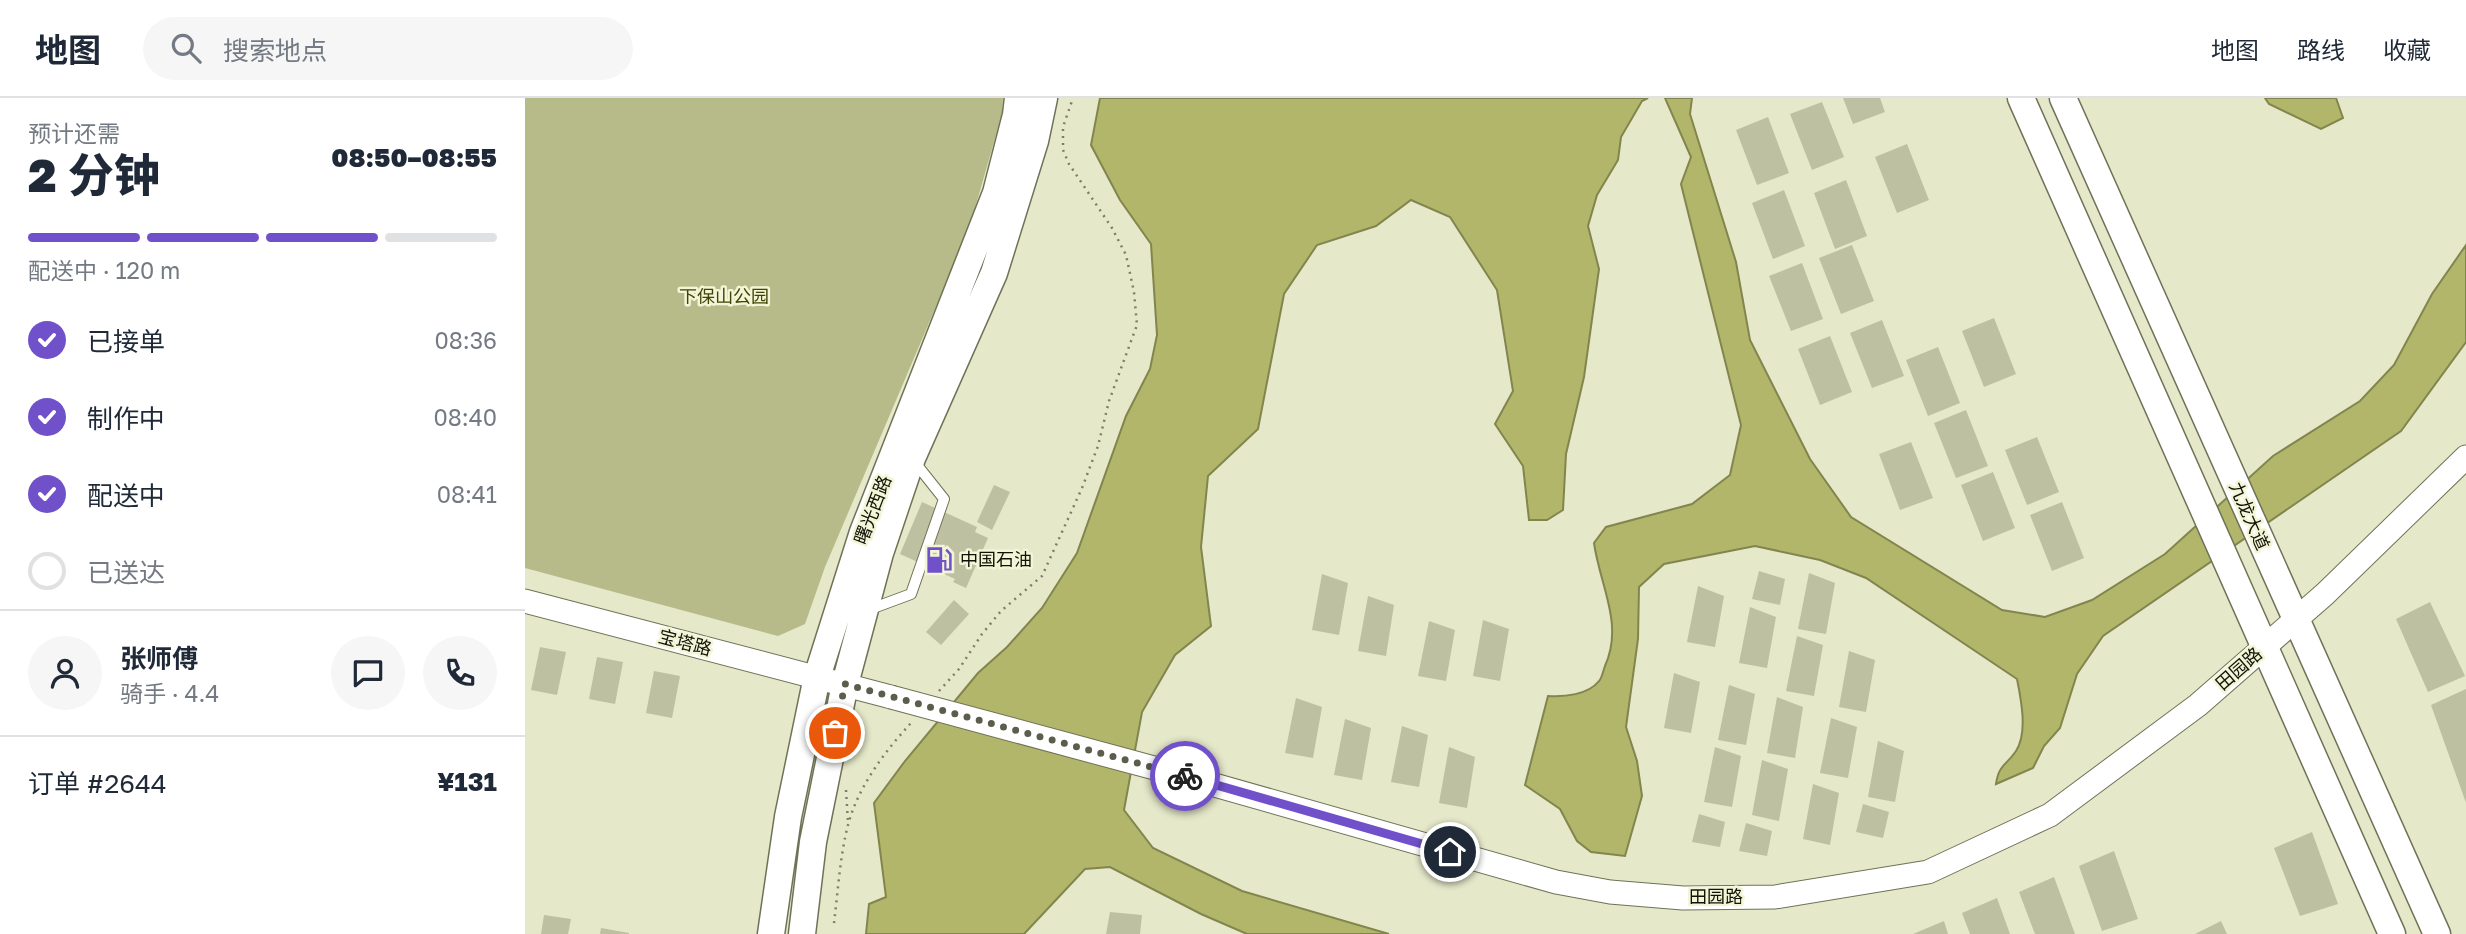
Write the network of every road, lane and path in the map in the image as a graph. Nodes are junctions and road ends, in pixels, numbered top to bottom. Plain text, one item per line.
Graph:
1 (1018, 98) edge
2 (1044, 98) edge
3 (1073, 98) edge
4 (2021, 98) edge
5 (2063, 98) edge
6 (2466, 457) edge
7 (912, 458) junction
8 (525, 601) edge
9 (865, 611) junction
10 (2295, 620) junction
11 (2263, 648) junction
12 (817, 677) junction
13 (845, 684) junction
14 (933, 698) dead end
15 (916, 717) dead end
16 (834, 923) dead end
17 (771, 934) edge
18 (802, 934) edge
19 (2392, 934) edge
20 (2437, 934) edge

1 - 12 main road, 曙光西路
2 - 7 main road, 曙光西路
3 - 14 path
4 - 11 main road
5 - 10 main road, 九龙大道
6 - 10 street, 田园路
7 - 9 main road, 曙光西路
7 - 9 lane
8 - 12 street, 宝塔路
9 - 13 main road, 曙光西路
10 - 11 street, 田园路
10 - 20 main road, 九龙大道
11 - 13 street, 田园路, bridge
11 - 19 main road
12 - 13 street, 宝塔路
12 - 17 main road, 曙光西路
13 - 18 main road, 曙光西路
15 - 16 path

